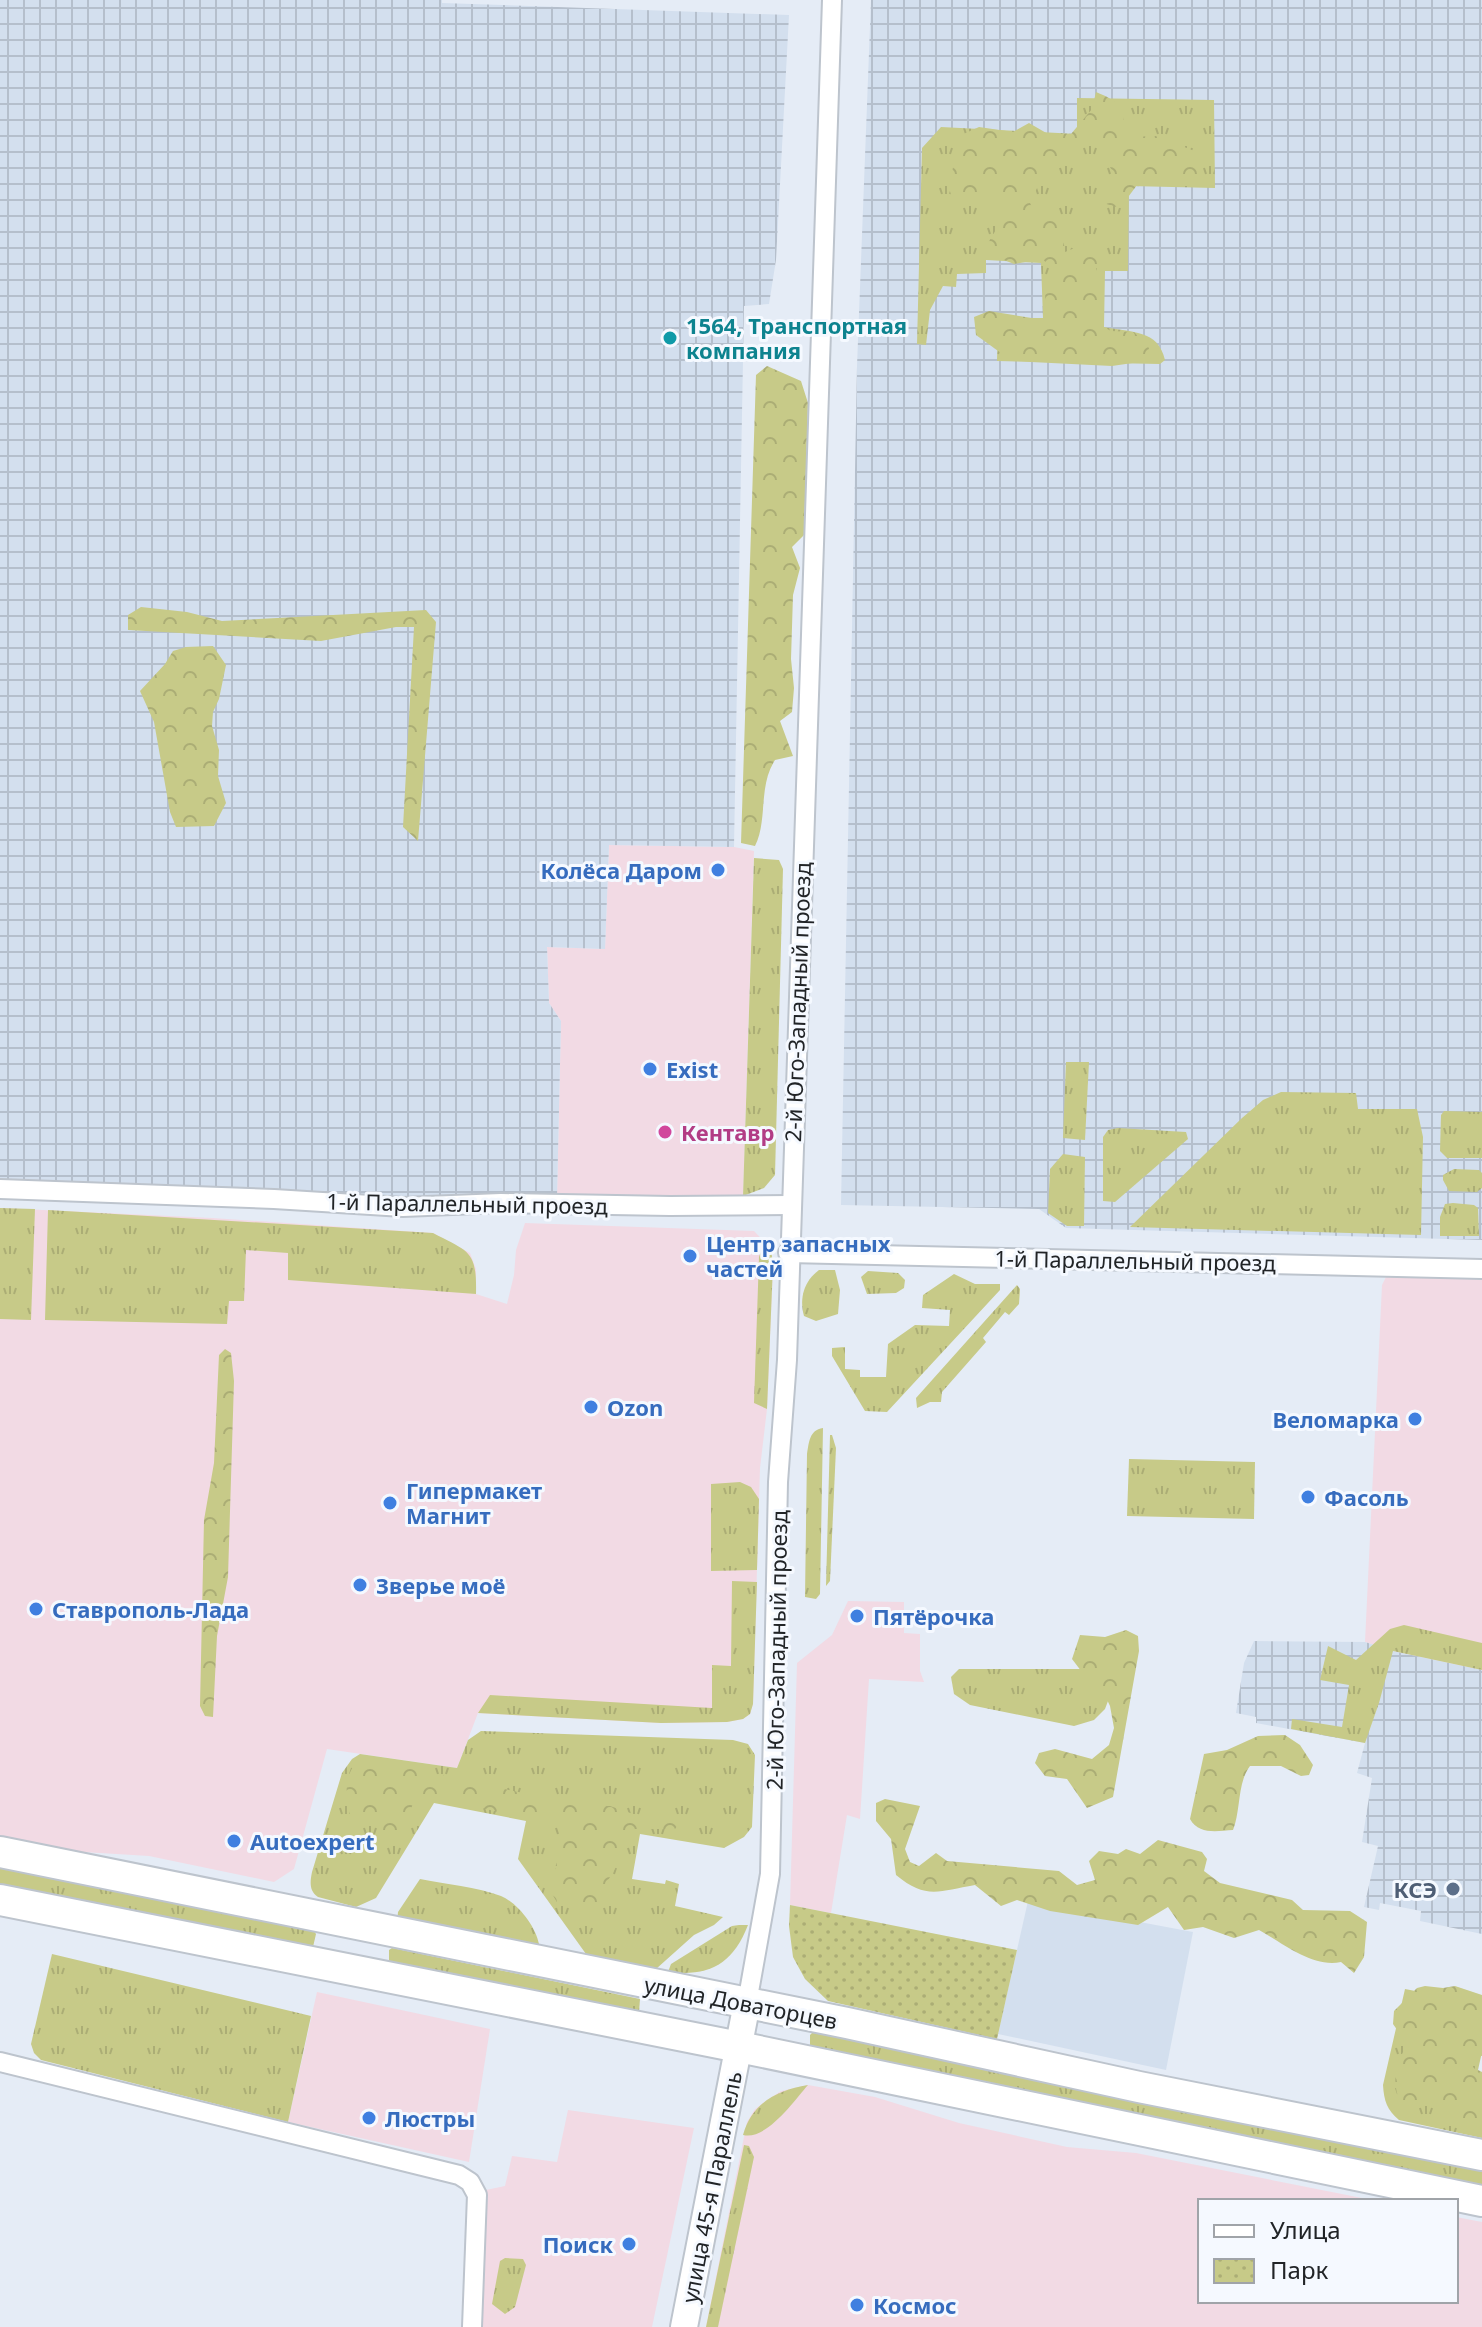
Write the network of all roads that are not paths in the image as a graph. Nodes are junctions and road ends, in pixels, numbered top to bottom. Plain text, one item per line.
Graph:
1 (832, 0) edge
2 (0, 1189) edge
3 (790, 1205) junction
4 (788, 1253) junction
5 (1482, 1269) edge
6 (0, 1852) edge
7 (0, 1900) edge
8 (747, 2003) junction
9 (739, 2047) junction
10 (0, 2062) edge
11 (1482, 2155) edge
12 (1482, 2201) edge
13 (472, 2327) edge
14 (684, 2327) edge

1 - 3 street, 2-й Юго-Западный проезд
2 - 3 street, 1-й Параллельный проезд
3 - 4 street, 2-й Юго-Западный проезд
4 - 5 street, 1-й Параллельный проезд
4 - 8 street, 2-й Юго-Западный проезд
6 - 8 main road, улица Доваторцев
7 - 9 main road, улица Доваторцев
8 - 9 main road, улица 45-я Параллель
8 - 11 main road, улица Доваторцев
9 - 12 main road, улица Доваторцев
9 - 14 main road, улица 45-я Параллель
10 - 13 street

